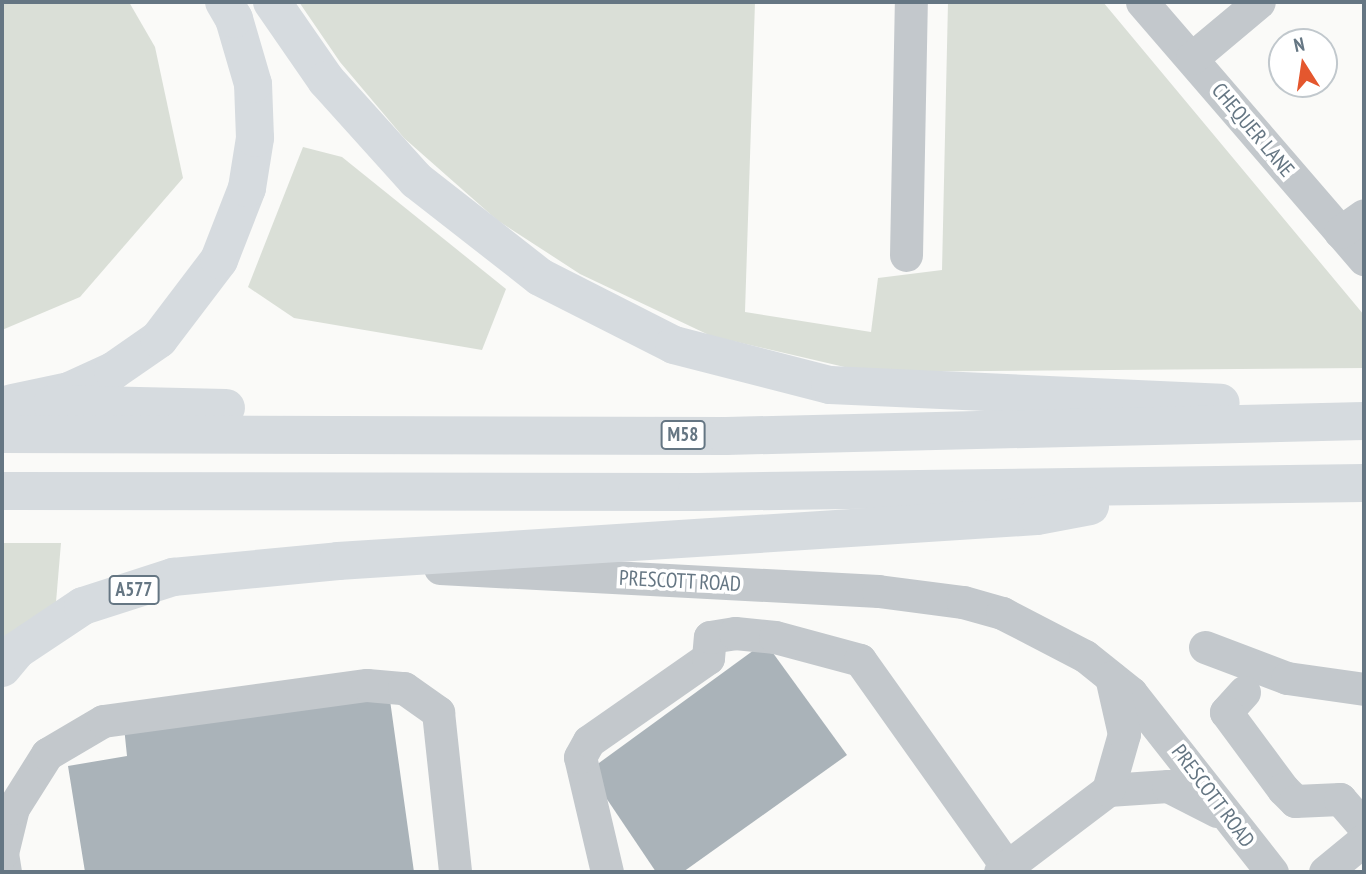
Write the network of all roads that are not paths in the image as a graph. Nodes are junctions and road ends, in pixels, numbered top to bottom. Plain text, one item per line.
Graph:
1 (224, 2) edge
2 (272, 2) edge
3 (911, 2) edge
4 (1142, 2) edge
5 (1240, 7) edge
6 (1192, 58) junction
7 (1352, 224) edge
8 (906, 256) dead end
9 (1364, 259) edge
10 (5, 413) edge
11 (1364, 420) edge
12 (1364, 483) edge
13 (1195, 487) junction
14 (2, 491) edge
15 (338, 561) junction
16 (1205, 647) dead end
17 (2, 668) edge
18 (1110, 675) junction
19 (1364, 689) edge
20 (1244, 692) dead end
21 (1108, 790) junction
22 (1225, 817) junction
23 (1364, 827) edge
24 (1364, 840) edge
25 (1004, 870) edge
26 (5, 872) edge
27 (455, 872) edge
28 (607, 872) edge
29 (1272, 872) edge
30 (1325, 872) edge

1 - 10 main road
2 - 11 main road, M58
3 - 8 street
4 - 6 street, CHEQUER LANE
5 - 6 street
6 - 7 street, CHEQUER LANE
7 - 9 street, CHEQUER LANE
10 - 11 main road, M58
12 - 13 main road
13 - 14 main road
13 - 15 main road
15 - 17 main road, PRESCOTT ROAD / A577
15 - 18 street, PRESCOTT ROAD
16 - 19 street
18 - 21 street
18 - 22 street, PRESCOTT ROAD
20 - 23 street
21 - 22 street
21 - 25 street
22 - 29 street, PRESCOTT ROAD
24 - 30 street
25 - 28 street
26 - 27 street

